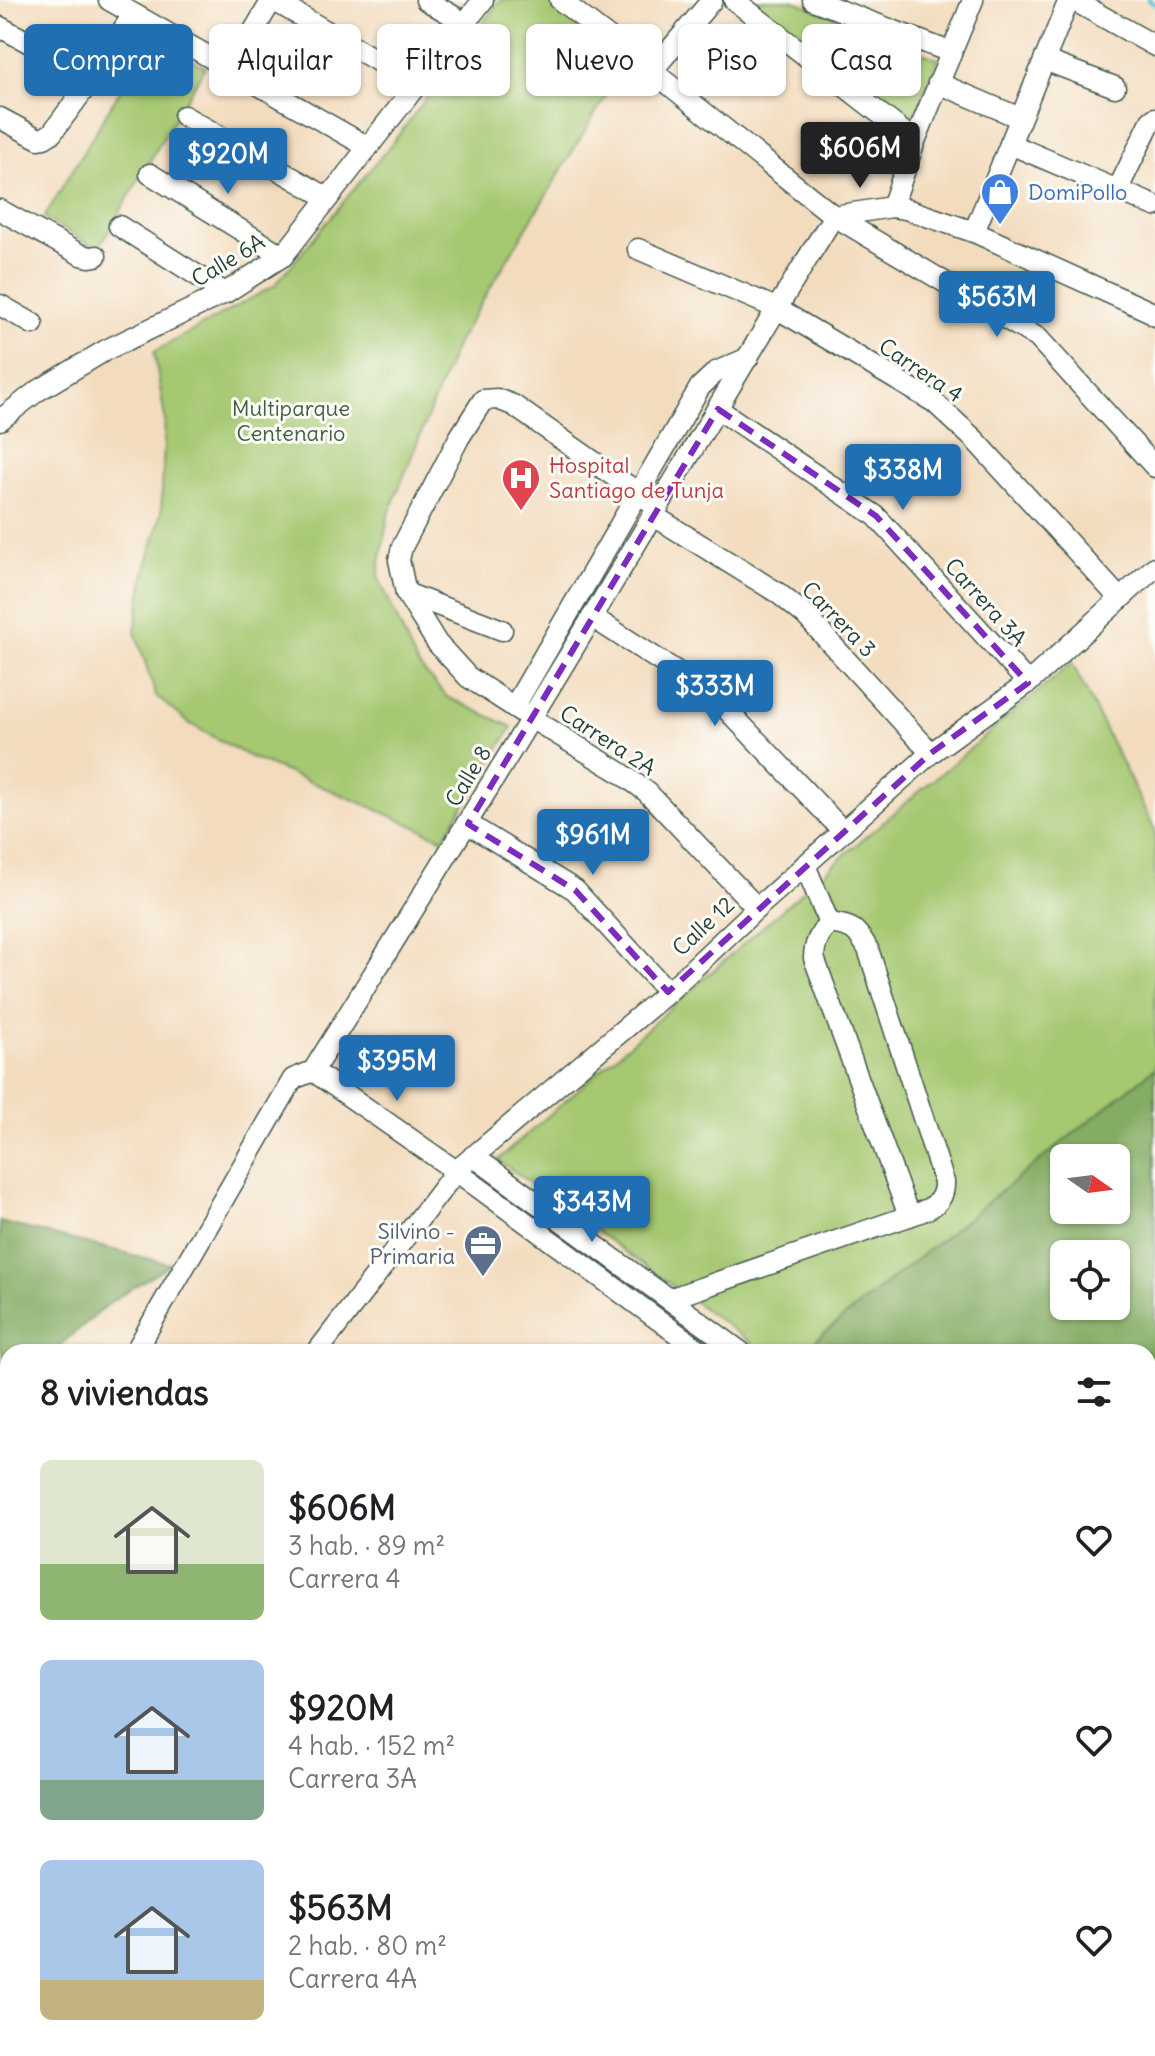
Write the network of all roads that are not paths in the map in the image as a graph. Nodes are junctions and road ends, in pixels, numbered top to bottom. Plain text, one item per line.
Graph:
1 (109, 0) edge
2 (272, 0) edge
3 (426, 0) edge
4 (483, 0) edge
5 (560, 0) edge
6 (712, 0) edge
7 (734, 0) edge
8 (813, 0) edge
9 (973, 0) edge
10 (1071, 0) edge
11 (133, 14) junction
12 (465, 23) joint
13 (127, 24) edge
14 (258, 24) edge
15 (591, 24) edge
16 (0, 27) edge
17 (24, 40) edge
18 (1155, 46) edge
19 (950, 52) junction
20 (209, 57) edge
21 (662, 59) edge
22 (1044, 60) junction
23 (377, 61) edge
24 (662, 79) edge
25 (938, 83) junction
26 (1115, 87) dead end
27 (79, 96) edge
28 (278, 96) edge
29 (408, 96) edge
30 (184, 116) dead end
31 (0, 118) edge
32 (1020, 118) junction
33 (1155, 118) edge
34 (915, 141) junction
35 (1010, 144) junction
36 (368, 147) junction
37 (150, 174) dead end
38 (1118, 189) junction
39 (328, 198) junction
40 (1155, 206) edge
41 (892, 207) junction
42 (0, 210) edge
43 (834, 216) junction
44 (119, 226) dead end
45 (974, 232) junction
46 (638, 249) dead end
47 (96, 256) dead end
48 (283, 256) junction
49 (225, 293) junction
50 (0, 305) edge
51 (776, 308) junction
52 (1154, 312) edge
53 (33, 324) dead end
54 (748, 358) junction
55 (718, 409) junction
56 (0, 420) edge
57 (1155, 467) edge
58 (639, 493) junction
59 (656, 512) junction
60 (1155, 567) edge
61 (406, 593) junction
62 (1120, 599) junction
63 (592, 617) junction
64 (502, 630) dead end
65 (1028, 683) junction
66 (523, 713) junction
67 (931, 753) junction
68 (468, 824) junction
69 (843, 831) junction
70 (805, 865) junction
71 (757, 908) junction
72 (829, 923) junction
73 (668, 992) junction
74 (313, 1071) junction
75 (473, 1156) junction
76 (456, 1171) junction
77 (909, 1216) junction
78 (669, 1299) junction
79 (140, 1344) edge
80 (323, 1344) edge
81 (691, 1344) edge
82 (730, 1344) edge

1 - 11 street
2 - 14 street
2 - 23 street
3 - 12 street
4 - 12 street, Calle 6A
5 - 15 street
6 - 21 street
7 - 34 street
8 - 19 street
9 - 19 street
10 - 18 street
10 - 22 street
11 - 13 street
11 - 20 street
16 - 17 street
19 - 25 street
22 - 26 street
22 - 32 street
24 - 43 street
25 - 32 street
25 - 34 street
27 - 31 street
28 - 36 street
29 - 36 street, Calle 6A
30 - 39 street
32 - 35 street
33 - 38 street
34 - 41 street
35 - 38 street
35 - 45 street
36 - 39 street, Calle 6A
37 - 48 street
38 - 40 street
39 - 48 street, Calle 6A
41 - 43 street
41 - 45 street
42 - 47 street
43 - 51 street, Calle 8
43 - 57 street
44 - 49 street
45 - 52 street
46 - 51 street, Carrera 4
48 - 49 street, Calle 6A
49 - 56 street, Calle 6A
50 - 53 street
51 - 54 street, Calle 8
51 - 62 street, Carrera 4
54 - 55 street, Calle 8
54 - 58 street
55 - 59 street, Calle 8
55 - 65 street, Carrera 3A
58 - 59 street, Carrera 3
58 - 61 street, Carrera 3
58 - 66 street
59 - 63 street, Calle 8
59 - 67 street, Carrera 3
60 - 62 street, Calle 12
61 - 64 street
61 - 66 street, Carrera 2A
62 - 65 street, Calle 12
63 - 66 street, Calle 8
63 - 69 street
65 - 67 street, Calle 12
66 - 68 street, Calle 8
66 - 71 street, Carrera 2A
67 - 69 street, Calle 12
68 - 73 street
68 - 74 street, Calle 8
69 - 70 street, Calle 12
70 - 71 street, Calle 12
70 - 72 street
71 - 73 street, Calle 12
72 - 77 street
72 - 77 street
73 - 75 street, Calle 12
74 - 76 street
74 - 79 street, Calle 8
75 - 76 street, Calle 12
75 - 78 street
76 - 80 street, Calle 12
76 - 81 street
77 - 78 street
78 - 82 street

